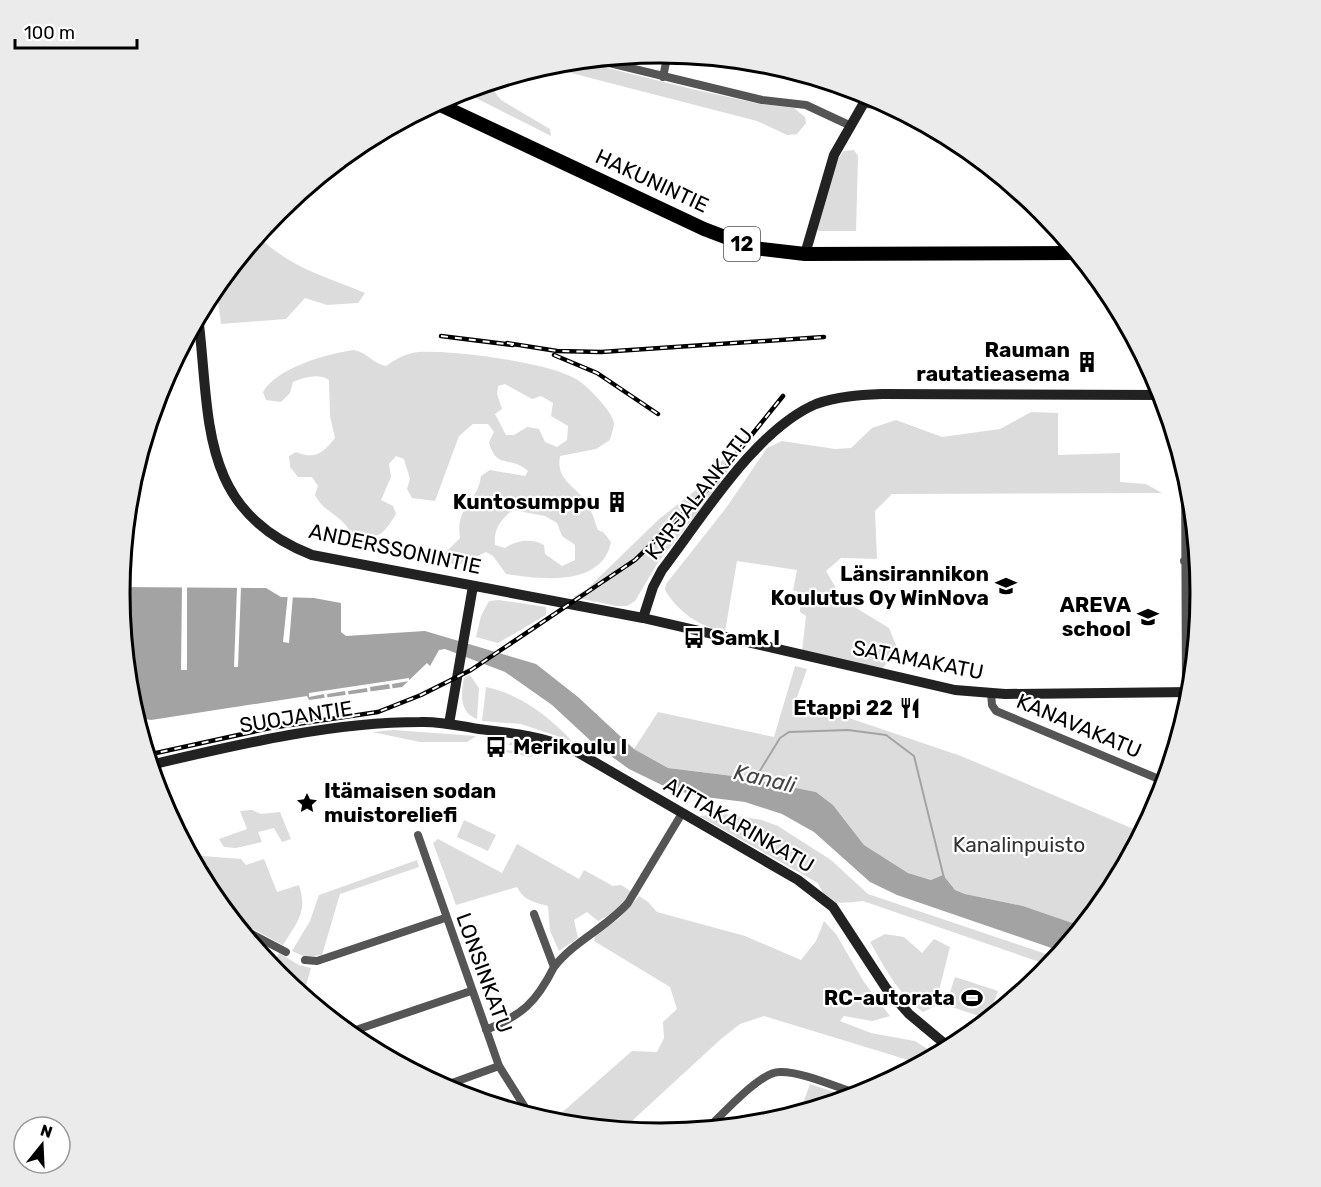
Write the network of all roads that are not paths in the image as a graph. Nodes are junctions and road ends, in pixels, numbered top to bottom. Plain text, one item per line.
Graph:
1 (666, 63) edge
2 (617, 65) edge
3 (663, 77) junction
4 (863, 104) joint
5 (866, 104) edge
6 (447, 108) edge
7 (849, 125) junction
8 (1066, 253) edge
9 (805, 254) junction
10 (200, 330) edge
11 (1153, 395) edge
12 (1185, 514) edge
13 (1184, 561) junction
14 (1190, 561) edge
15 (473, 586) junction
16 (644, 618) junction
17 (1187, 651) edge
18 (1182, 692) edge
19 (991, 693) junction
20 (449, 724) junction
21 (158, 763) edge
22 (1158, 779) edge
23 (681, 815) junction
24 (418, 835) dead end
25 (534, 914) dead end
26 (445, 918) junction
27 (257, 937) edge
28 (286, 952) dead end
29 (305, 960) dead end
30 (554, 968) junction
31 (471, 991) junction
32 (358, 1029) edge
33 (486, 1030) junction
34 (943, 1042) edge
35 (499, 1066) junction
36 (454, 1082) edge
37 (846, 1090) edge
38 (524, 1106) edge
39 (716, 1121) edge

1 - 3 street
2 - 3 street
3 - 7 street
4 - 5 street
4 - 7 main road
6 - 9 highway, HAKUNINTIE / 12
7 - 9 main road
8 - 9 highway, HAKUNINTIE / 12
10 - 15 main road, ANDERSSONINTIE
11 - 16 main road, KARJALANKATU
12 - 13 street
13 - 14 street
13 - 17 street
15 - 16 main road, ANDERSSONINTIE
15 - 20 main road
16 - 19 main road, SATAMAKATU
18 - 19 main road, SATAMAKATU
19 - 22 street, KANAVAKATU
20 - 21 main road, SUOJANTIE
20 - 23 main road, AITTAKARINKATU
23 - 30 street
23 - 34 main road, AITTAKARINKATU
24 - 26 street, LONSINKATU
25 - 30 street
26 - 29 street
26 - 31 street, LONSINKATU
27 - 28 street
30 - 33 street
31 - 32 street
31 - 33 street, LONSINKATU
33 - 35 street, LONSINKATU
35 - 36 street
35 - 38 street, LONSINKATU
37 - 39 street

